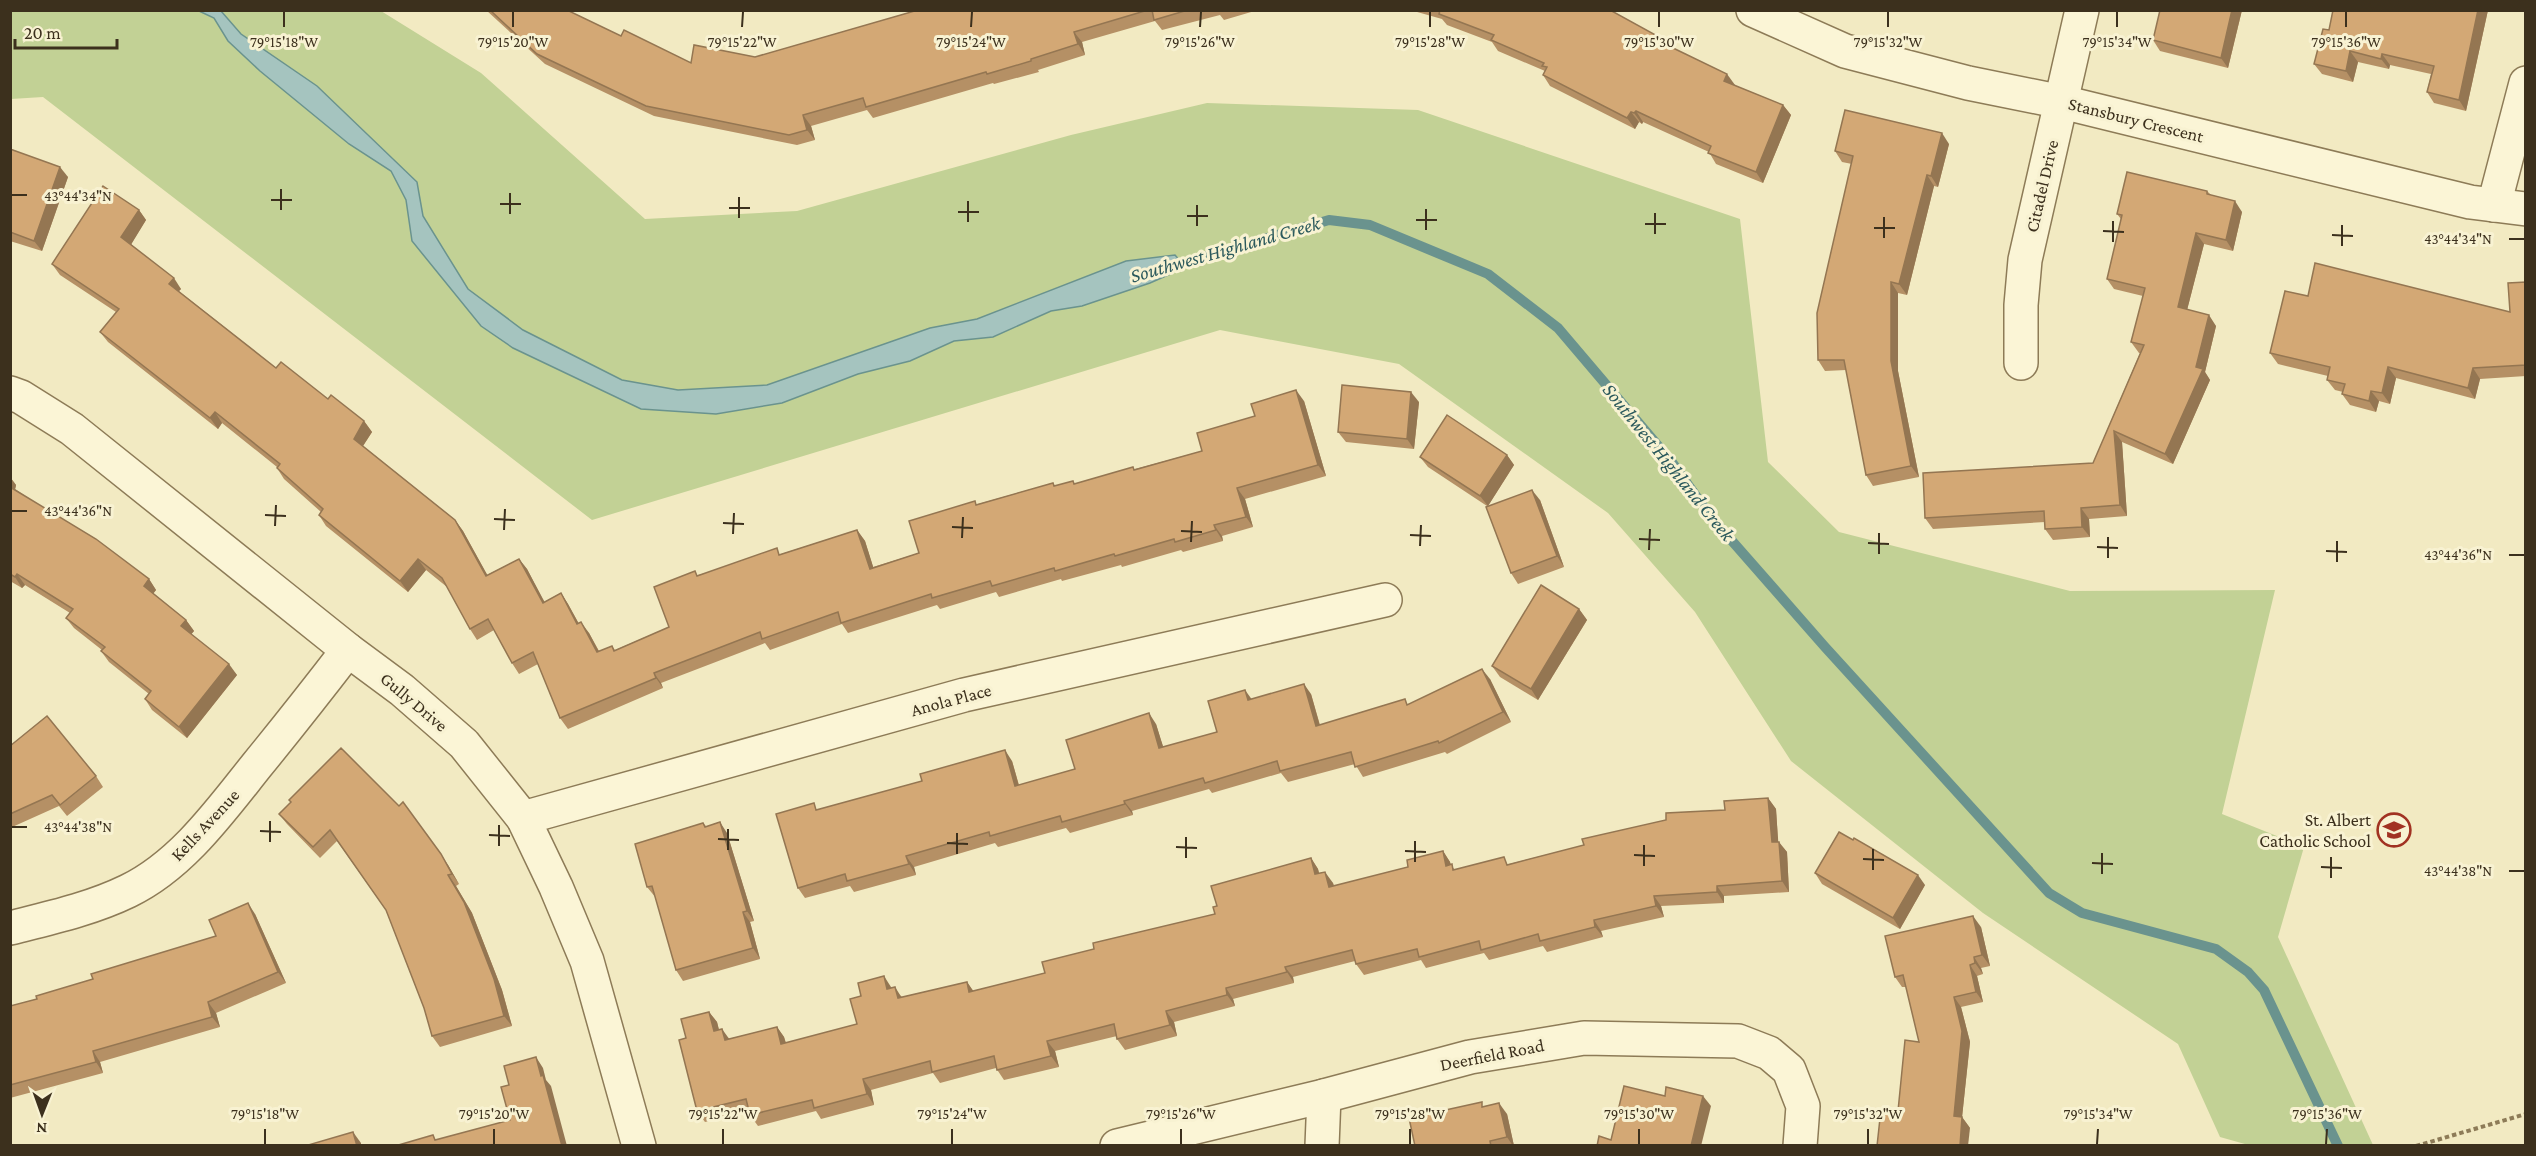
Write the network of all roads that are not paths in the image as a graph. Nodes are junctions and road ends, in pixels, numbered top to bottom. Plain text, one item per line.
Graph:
1 (1753, 10) edge
2 (2082, 10) edge
3 (2526, 82) edge
4 (2062, 102) junction
5 (2521, 120) edge
6 (2510, 207) edge
7 (2021, 363) dead end
8 (10, 393) edge
9 (1385, 600) dead end
10 (348, 650) junction
11 (523, 818) junction
12 (10, 928) edge
13 (1324, 1096) junction
14 (639, 1146) edge
15 (1117, 1146) edge
16 (1322, 1146) edge
17 (1800, 1146) edge

1 - 4 street, Stansbury Crescent
2 - 4 street, Citadel Drive
3 - 5 street
4 - 6 street, Stansbury Crescent
4 - 7 street, Citadel Drive
5 - 6 street
8 - 10 street, Gully Drive
9 - 11 street, Anola Place
10 - 11 street, Gully Drive
10 - 12 street, Kells Avenue
11 - 14 street, Gully Drive
13 - 15 street, Deerfield Road
13 - 16 street
13 - 17 street, Deerfield Road

